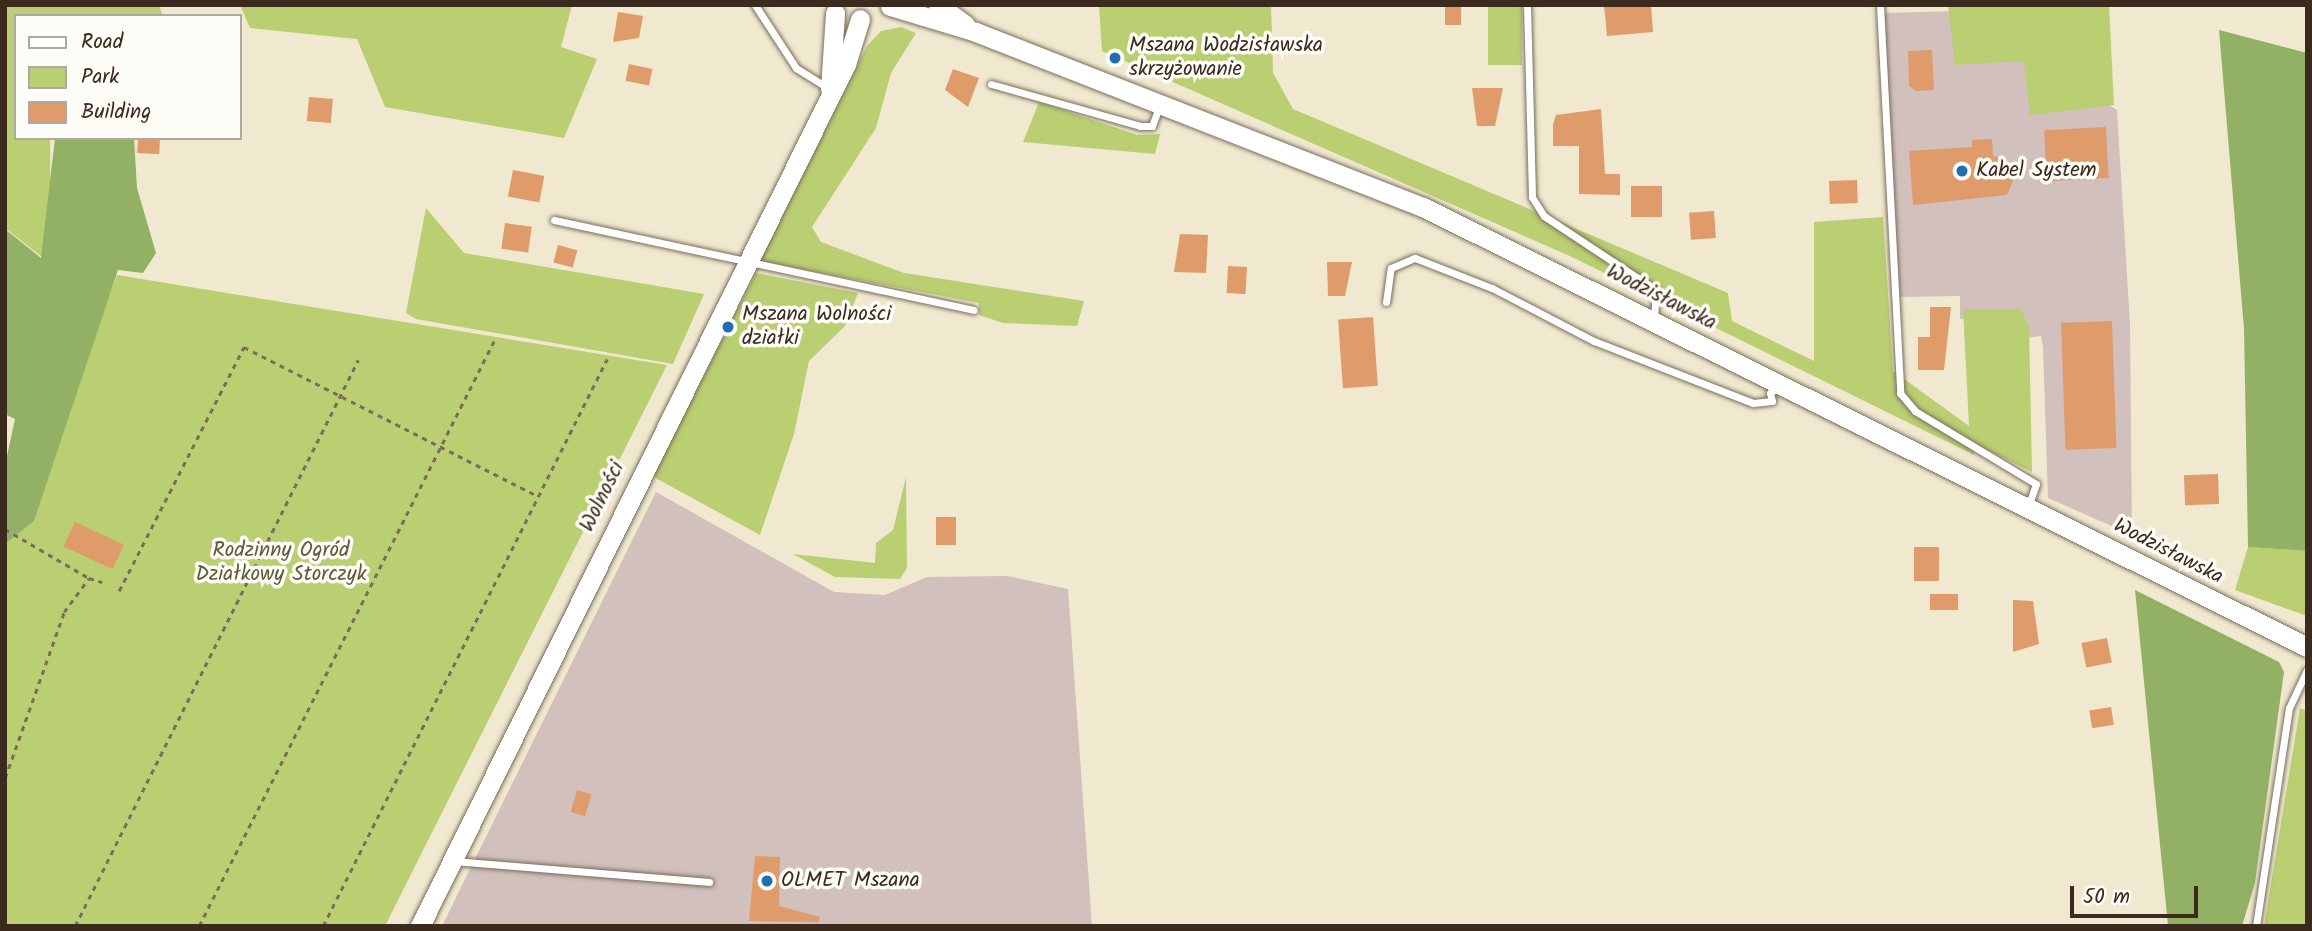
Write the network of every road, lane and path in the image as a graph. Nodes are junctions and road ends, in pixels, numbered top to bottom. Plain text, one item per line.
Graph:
1 (755, 5) edge
2 (890, 5) edge
3 (938, 5) edge
4 (1527, 5) edge
5 (1880, 5) edge
6 (831, 9) edge
7 (860, 19) junction
8 (976, 32) junction
9 (991, 84) dead end
10 (830, 90) junction
11 (1160, 103) junction
12 (554, 220) dead end
13 (744, 265) junction
14 (1386, 302) dead end
15 (973, 310) dead end
16 (1653, 320) junction
17 (494, 341) dead end
18 (607, 359) dead end
19 (358, 360) dead end
20 (1782, 383) junction
21 (341, 394) junction
22 (441, 446) junction
23 (540, 497) junction
24 (2028, 508) junction
25 (5, 528) edge
26 (89, 578) junction
27 (102, 582) dead end
28 (119, 591) dead end
29 (2307, 647) edge
30 (2307, 670) edge
31 (5, 778) edge
32 (453, 861) junction
33 (709, 882) dead end
34 (75, 926) edge
35 (199, 926) edge
36 (323, 926) edge
37 (420, 926) edge
38 (2256, 926) edge

1 - 10 lane
2 - 7 main road
2 - 8 main road, Wodzisławska
3 - 8 main road, Wodzisławska
4 - 16 lane
5 - 24 lane
6 - 7 main road
6 - 10 main road, Wolności
7 - 10 main road, Wolności
8 - 11 main road, Wodzisławska
9 - 11 lane
10 - 13 main road, Wolności
11 - 16 main road, Wodzisławska
12 - 13 lane
13 - 15 lane
13 - 32 main road, Wolności
14 - 20 lane
16 - 20 main road, Wodzisławska
17 - 22 path
18 - 23 path
19 - 21 path
20 - 24 main road, Wodzisławska
21 - 22 path
21 - 28 path
21 - 34 path
22 - 23 path
22 - 35 path
23 - 36 path
24 - 29 main road, Wodzisławska
25 - 26 path
26 - 27 path
26 - 31 path
30 - 38 lane
32 - 33 lane
32 - 37 main road, Wolności

